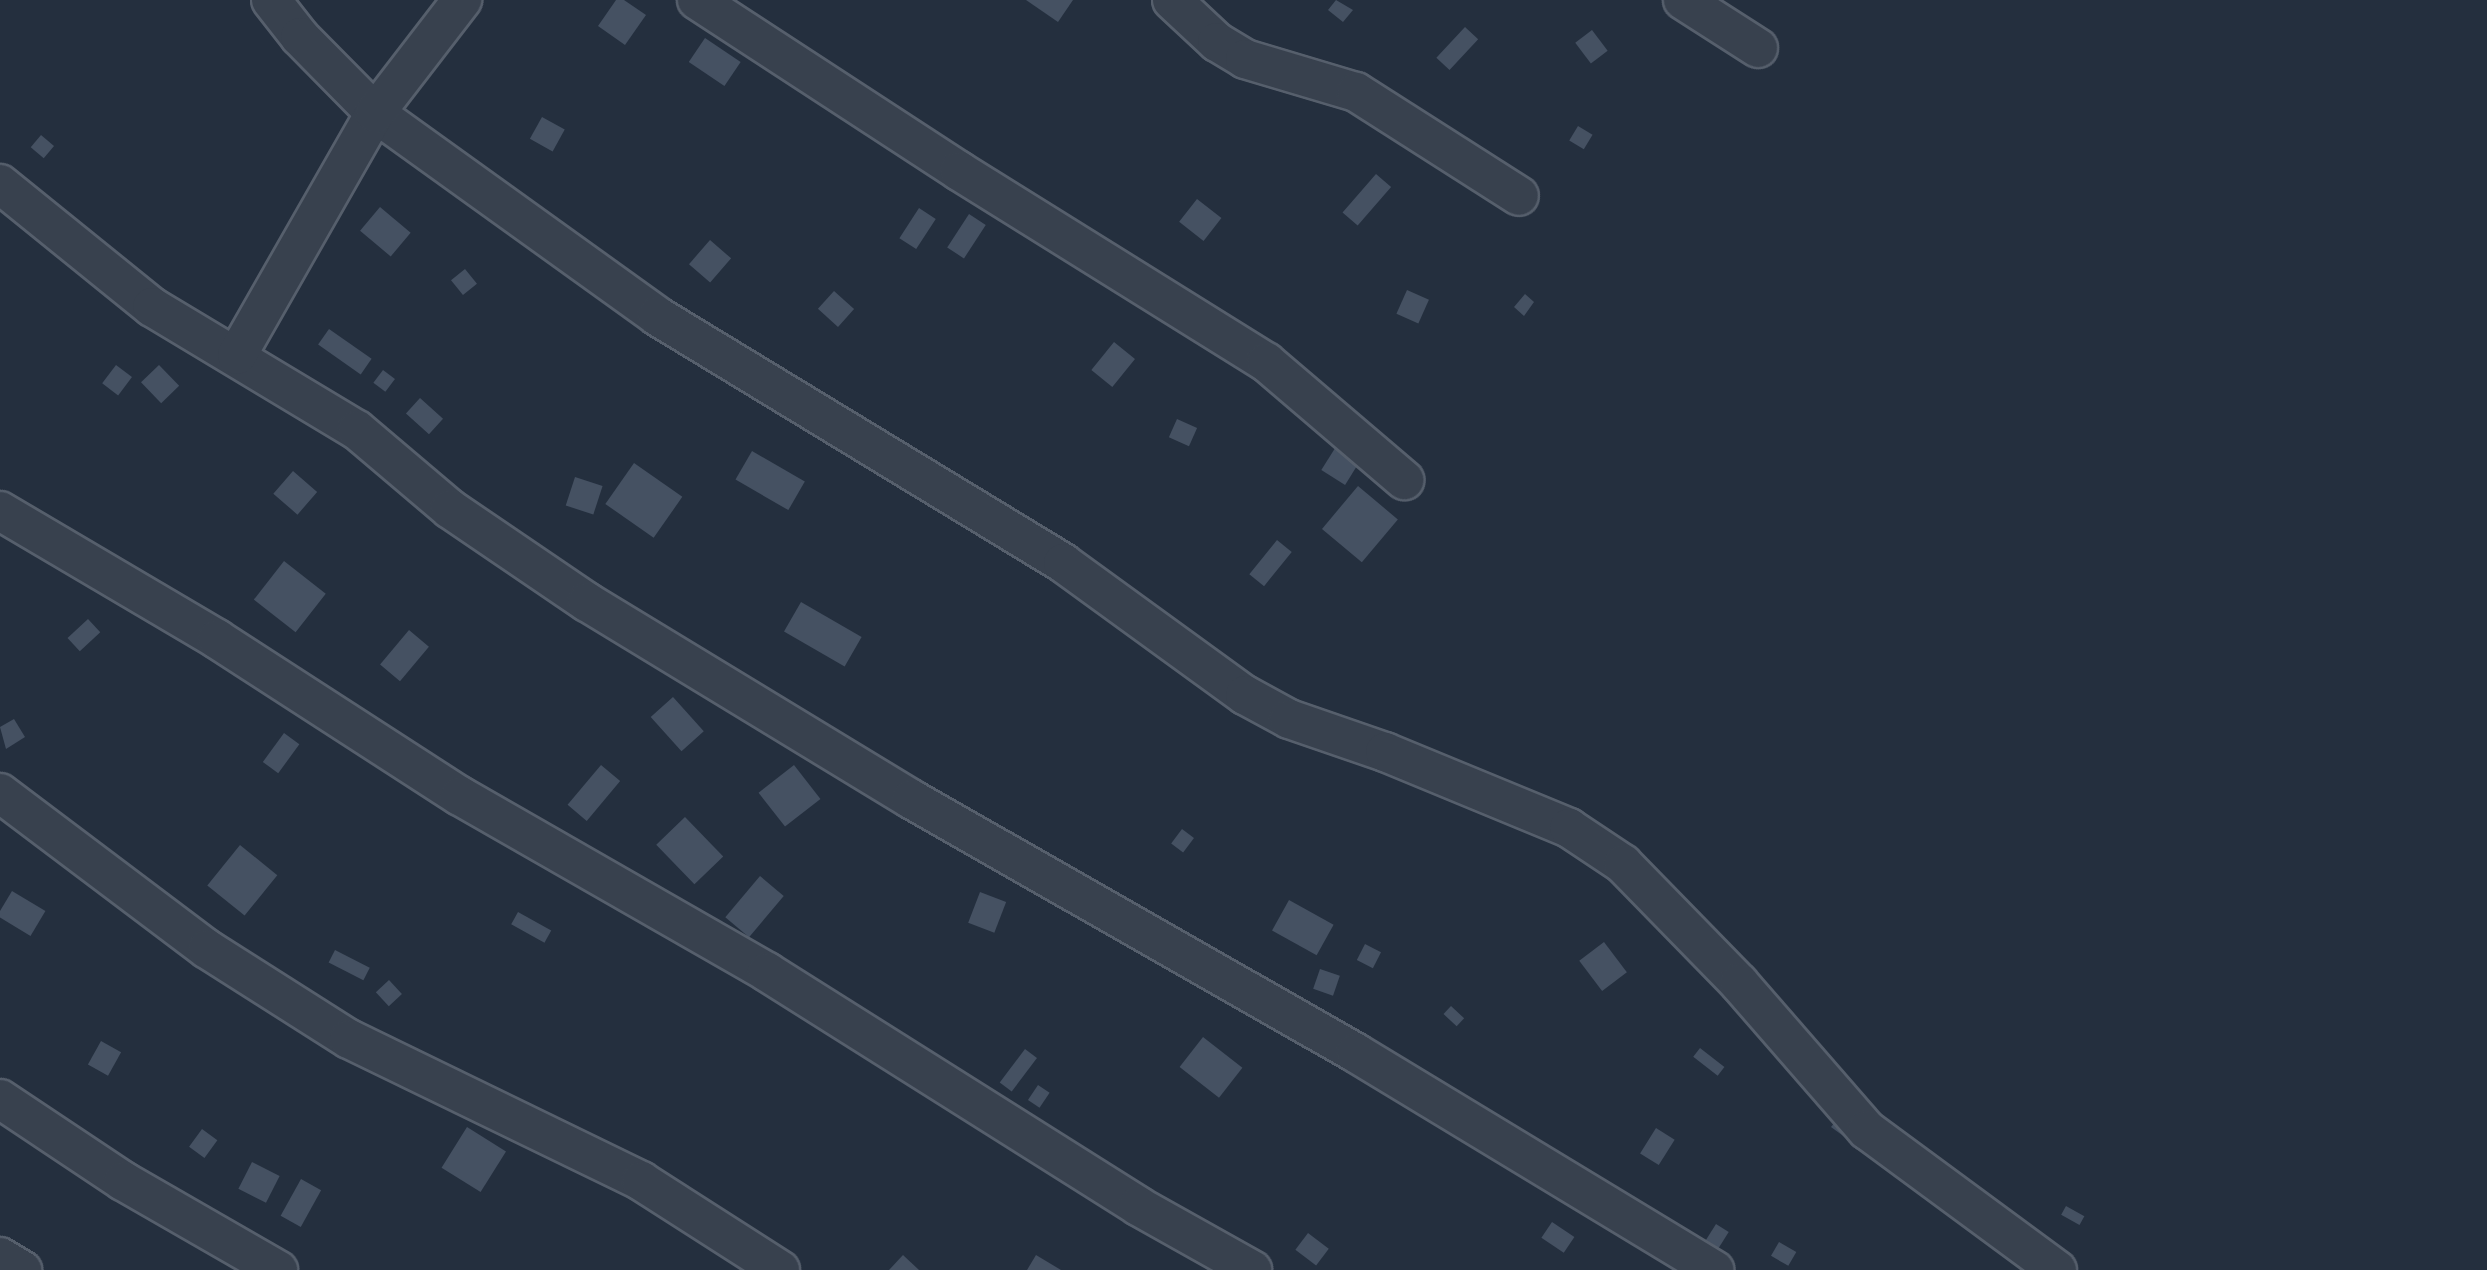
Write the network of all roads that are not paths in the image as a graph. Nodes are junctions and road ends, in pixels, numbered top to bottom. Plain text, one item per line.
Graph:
1 (271, 0) edge
2 (462, 0) edge
3 (697, 0) edge
4 (1172, 0) edge
5 (1683, 0) edge
6 (1758, 48) dead end
7 (375, 113) junction
8 (0, 184) edge
9 (1519, 197) dead end
10 (237, 355) junction
11 (1404, 480) dead end
12 (0, 511) edge
13 (0, 793) edge
14 (0, 1100) edge
15 (0, 1257) edge
16 (22, 1270) edge
17 (278, 1270) edge
18 (780, 1270) edge
19 (1252, 1270) edge
20 (1715, 1270) edge
21 (2057, 1270) edge

1 - 7 street
2 - 7 street
3 - 11 street
4 - 9 street
5 - 6 street
7 - 10 street
7 - 21 street
8 - 10 street
10 - 20 street
12 - 19 street
13 - 18 street
14 - 17 street
15 - 16 street

